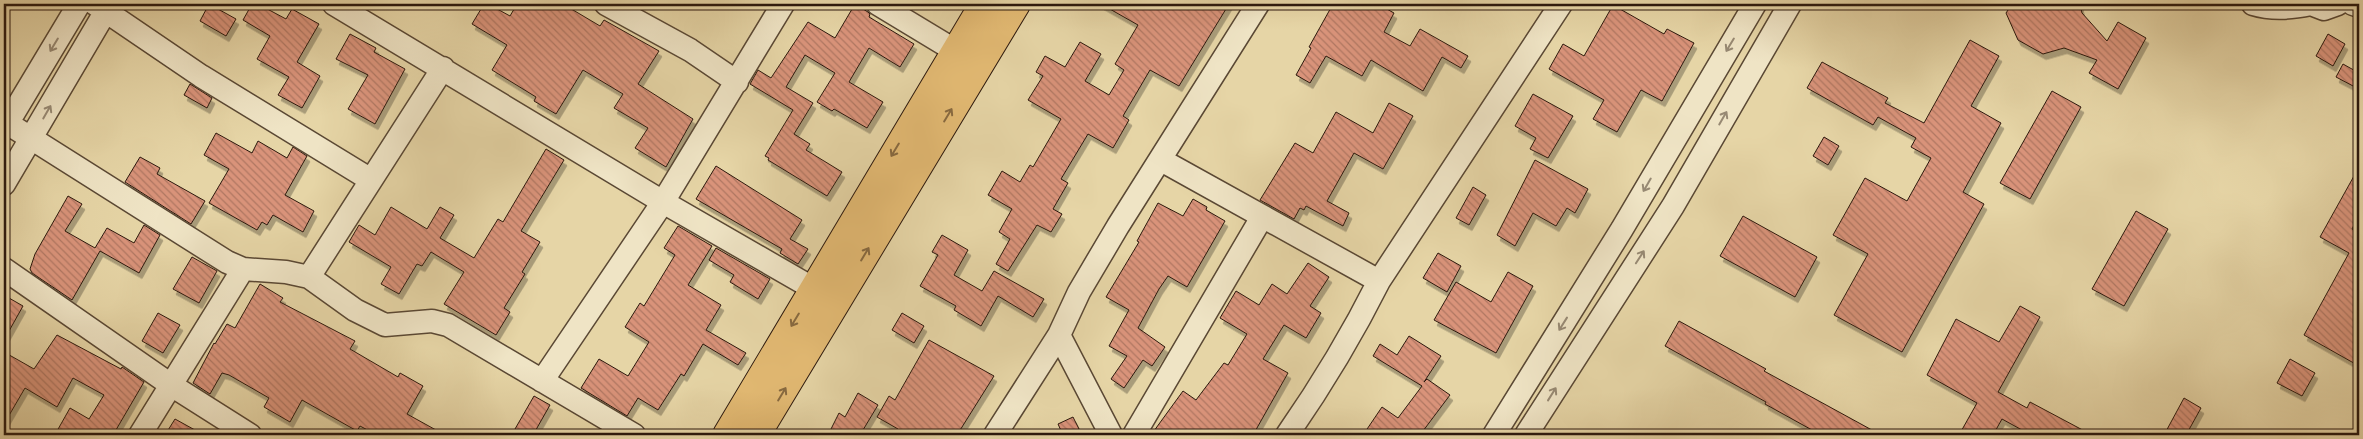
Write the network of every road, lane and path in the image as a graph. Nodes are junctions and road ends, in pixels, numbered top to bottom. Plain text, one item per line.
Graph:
1 (79, 4) edge
2 (334, 4) edge
3 (606, 4) edge
4 (783, 4) edge
5 (878, 4) edge
6 (984, 4) edge
7 (1016, 4) edge
8 (1258, 4) edge
9 (1561, 4) edge
10 (1755, 4) edge
11 (1790, 4) edge
12 (2253, 4) edge
13 (2311, 4) edge
14 (2338, 4) edge
15 (2353, 4) edge
16 (103, 6) edge
17 (2359, 6) edge
18 (366, 11) edge
19 (955, 50) junction
20 (978, 65) junction
21 (443, 68) junction
22 (736, 82) junction
23 (6, 126) edge
24 (32, 138) junction
25 (1161, 160) junction
26 (371, 180) junction
27 (4, 184) edge
28 (663, 202) junction
29 (1262, 217) junction
30 (4, 269) edge
31 (243, 269) junction
32 (309, 277) junction
33 (1378, 282) junction
34 (814, 288) junction
35 (837, 302) junction
36 (1059, 335) junction
37 (542, 381) junction
38 (171, 385) junction
39 (140, 435) edge
40 (250, 435) edge
41 (634, 435) edge
42 (726, 435) edge
43 (756, 435) edge
44 (995, 435) edge
45 (1111, 435) edge
46 (1134, 435) edge
47 (1287, 435) edge
48 (1494, 435) edge
49 (1526, 435) edge

1 -> 23 street
2 - 18 street
3 - 22 street
4 - 22 street
5 - 19 street
6 - 19 main road
7 - 20 main road
8 - 25 street
9 - 33 street
10 -> 48 street
49 -> 11 street
12 - 13 street
13 - 14 street
15 - 17 street
24 -> 16 street
16 - 26 street
18 - 21 street
19 - 20 street
19 -> 34 main road
35 -> 20 main road
21 - 26 street
21 - 28 street
22 - 28 street
23 - 24 street
24 - 27 street
24 - 31 street
25 - 29 street
25 - 36 street
26 - 32 street
28 - 34 street
28 - 37 street
29 - 33 street
29 - 46 street
30 - 38 street
31 - 32 street
31 - 38 street
32 - 37 street
33 - 47 street
34 - 35 street
34 -> 42 main road
43 -> 35 main road
36 - 44 street
36 - 45 street
37 - 41 street
38 - 39 street
38 - 40 street

